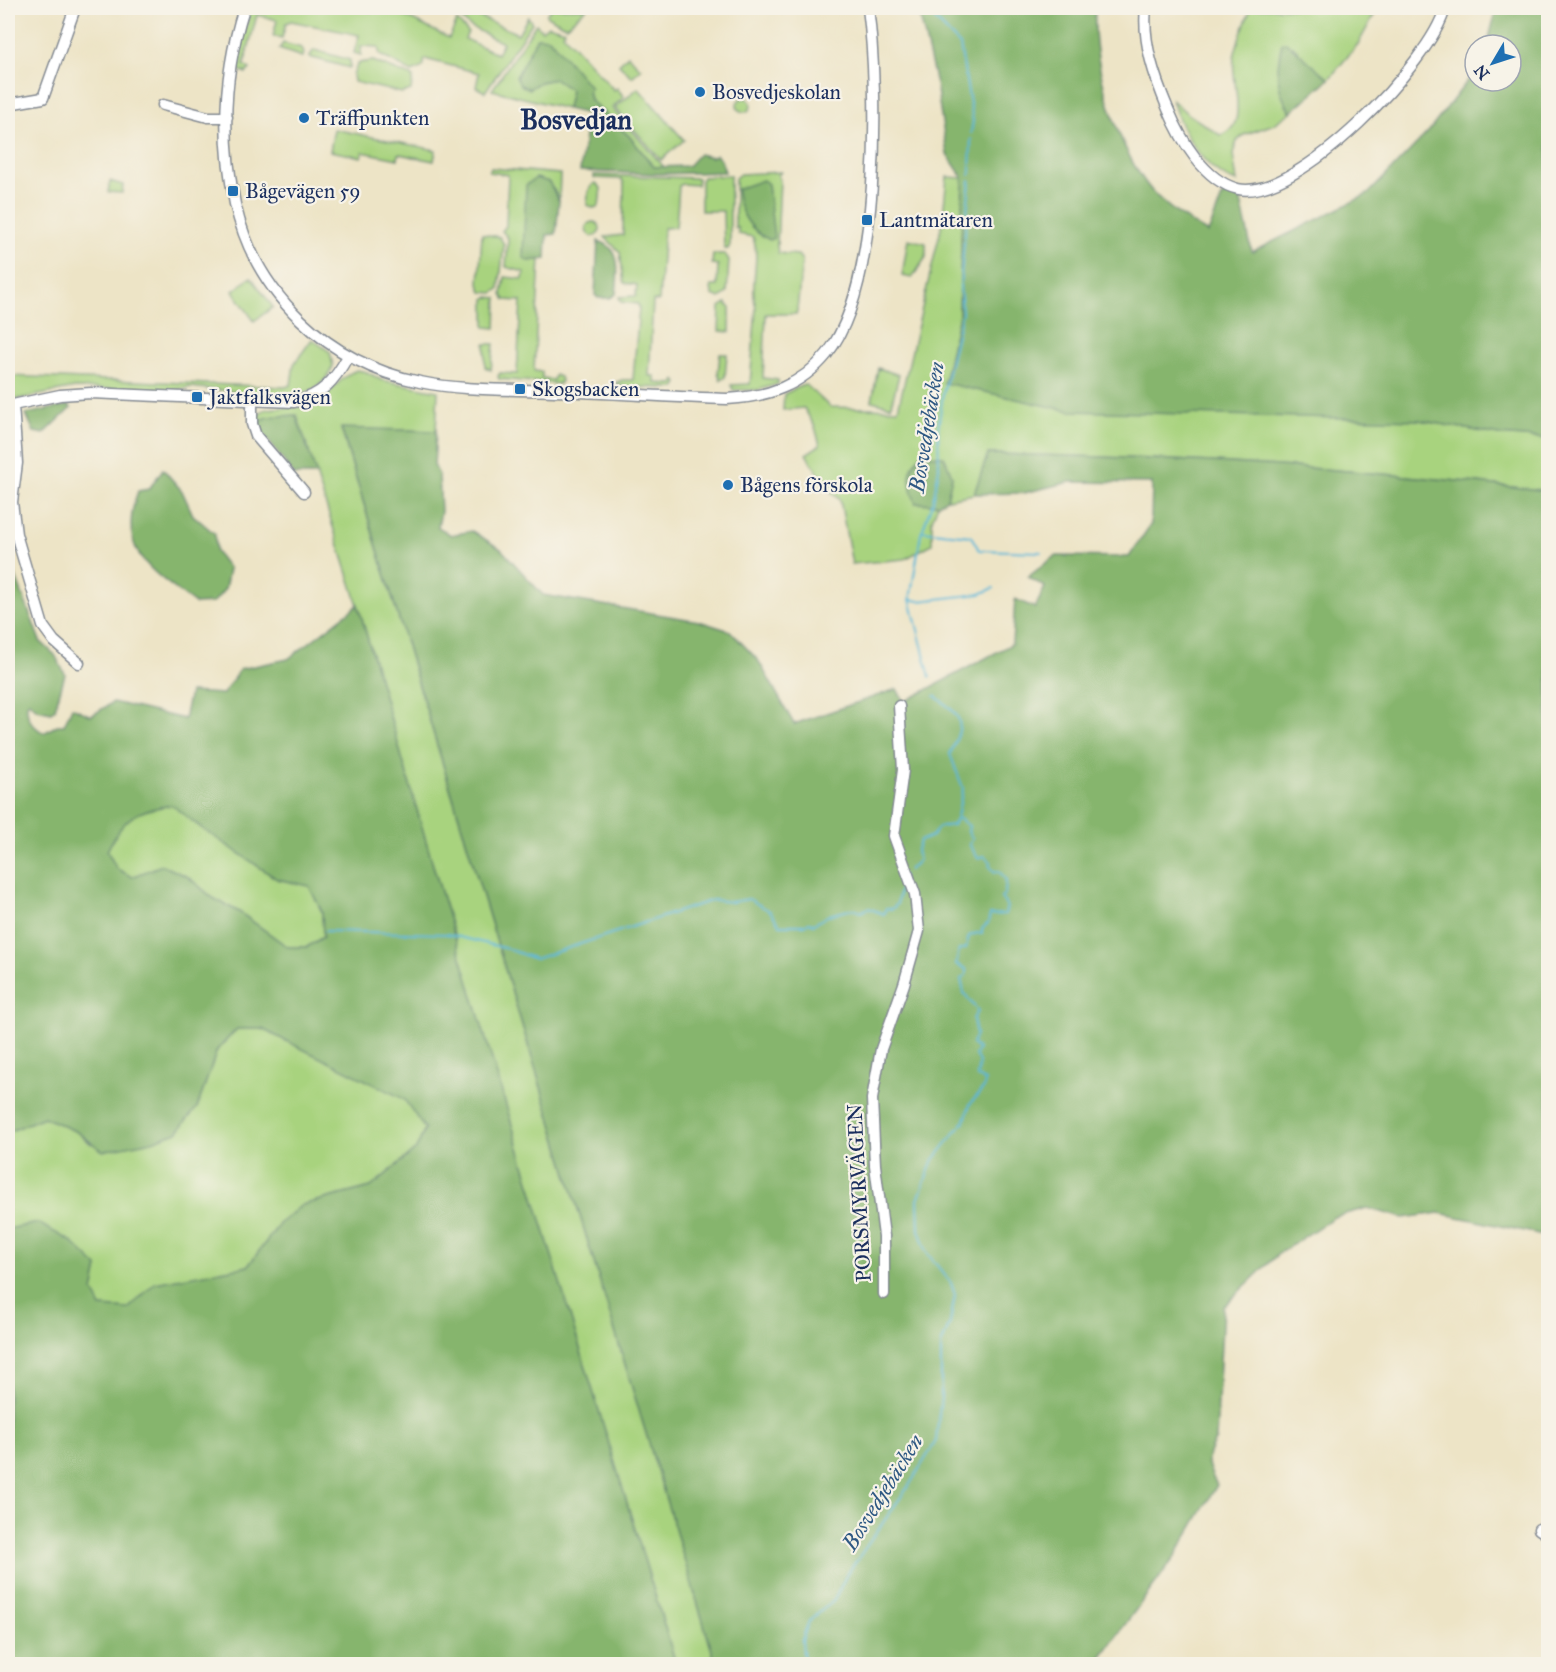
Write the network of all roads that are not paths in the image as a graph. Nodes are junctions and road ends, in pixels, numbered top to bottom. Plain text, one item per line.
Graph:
1 (75, 8) edge
2 (244, 8) edge
3 (868, 8) edge
4 (1146, 8) edge
5 (1445, 8) edge
6 (8, 104) edge
7 (163, 105) dead end
8 (226, 117) junction
9 (348, 356) junction
10 (252, 401) junction
11 (10, 405) edge
12 (304, 492) dead end
13 (79, 663) dead end
14 (899, 706) dead end
15 (884, 1294) dead end

1 - 6 street
2 - 8 street
3 - 9 street
4 - 5 street
7 - 8 street
8 - 9 street
9 - 10 street
10 - 11 street
10 - 12 street
11 - 13 street
14 - 15 street, PORSMYRVÄGEN

